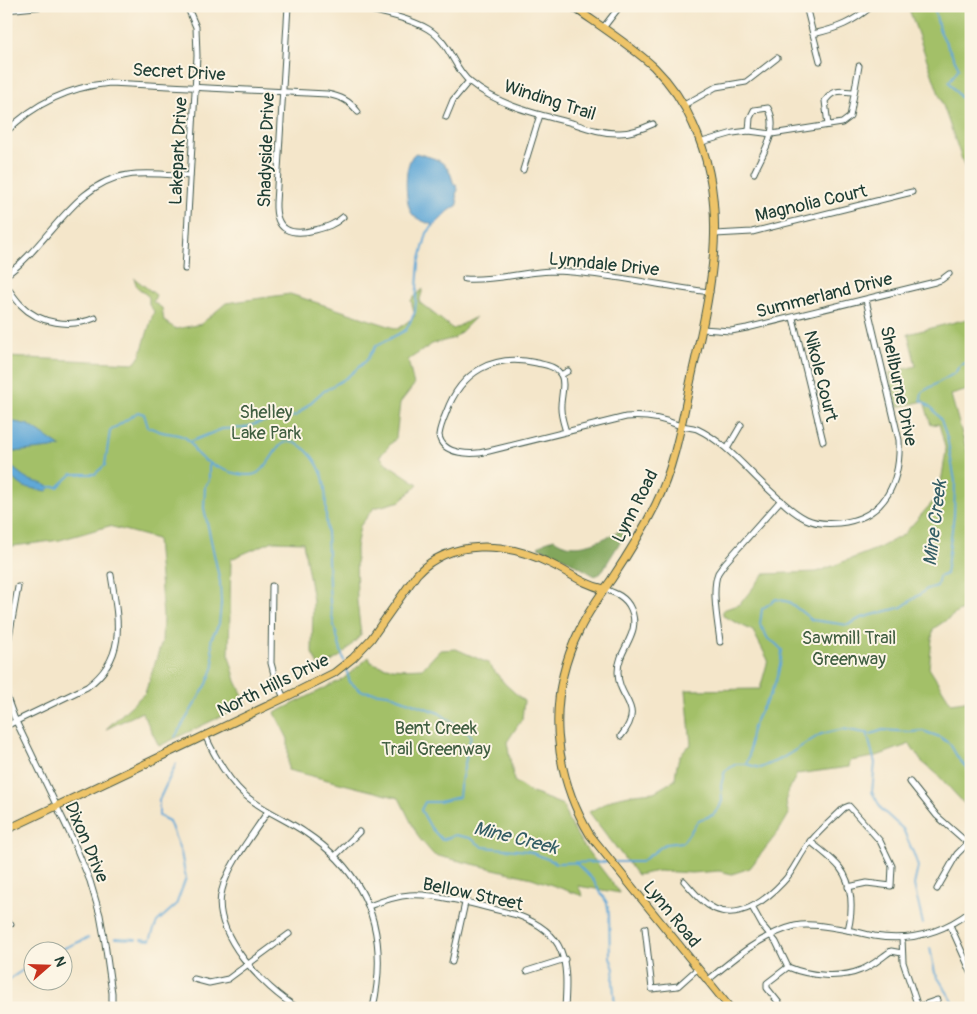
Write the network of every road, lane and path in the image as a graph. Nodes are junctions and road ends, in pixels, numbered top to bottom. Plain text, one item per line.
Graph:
1 (46, 6) edge
2 (187, 6) edge
3 (288, 6) edge
4 (352, 6) edge
5 (572, 6) edge
6 (620, 6) edge
7 (806, 6) edge
8 (872, 6) edge
9 (6, 10) edge
10 (603, 28) junction
11 (813, 34) junction
12 (777, 58) dead end
13 (820, 61) dead end
14 (859, 66) dead end
15 (469, 82) junction
16 (195, 86) junction
17 (282, 92) junction
18 (854, 92) junction
19 (684, 105) junction
20 (358, 112) dead end
21 (540, 115) junction
22 (446, 118) dead end
23 (653, 124) dead end
24 (828, 125) junction
25 (749, 131) junction
26 (6, 132) edge
27 (772, 134) junction
28 (702, 142) junction
29 (524, 170) dead end
30 (754, 173) dead end
31 (190, 176) junction
32 (912, 192) dead end
33 (343, 217) dead end
34 (715, 234) junction
35 (185, 269) dead end
36 (950, 274) dead end
37 (6, 275) edge
38 (465, 279) dead end
39 (6, 286) edge
40 (710, 292) junction
41 (866, 300) junction
42 (95, 318) dead end
43 (793, 318) junction
44 (702, 329) junction
45 (568, 370) dead end
46 (561, 374) junction
47 (680, 425) junction
48 (741, 425) dead end
49 (566, 432) junction
50 (823, 441) dead end
51 (727, 449) junction
52 (781, 500) junction
53 (111, 575) dead end
54 (272, 586) dead end
55 (18, 587) dead end
56 (604, 589) junction
57 (720, 642) dead end
58 (6, 654) edge
59 (6, 695) edge
60 (284, 698) junction
61 (16, 721) junction
62 (6, 726) edge
63 (205, 735) junction
64 (621, 736) dead end
65 (910, 782) dead end
66 (58, 807) junction
67 (268, 811) junction
68 (6, 830) edge
69 (360, 832) dead end
70 (810, 841) junction
71 (969, 845) edge
72 (336, 855) junction
73 (684, 881) dead end
74 (848, 887) junction
75 (937, 889) dead end
76 (465, 903) junction
77 (369, 906) junction
78 (752, 907) junction
79 (971, 910) edge
80 (950, 925) junction
81 (645, 928) dead end
82 (848, 930) junction
83 (289, 934) dead end
84 (771, 935) junction
85 (902, 938) junction
86 (902, 953) junction
87 (565, 959) junction
88 (452, 962) dead end
89 (249, 964) junction
90 (788, 967) junction
91 (697, 969) junction
92 (527, 971) dead end
93 (971, 972) edge
94 (194, 979) dead end
95 (707, 981) junction
96 (938, 1000) dead end
97 (917, 1007) edge
98 (112, 1008) edge
99 (298, 1008) edge
100 (373, 1008) edge
101 (566, 1008) edge
102 (730, 1008) edge
103 (783, 1008) edge

1 - 9 street
2 - 16 street, Lakepark Drive
3 - 17 street, Shadyside Drive
4 - 15 street, Winding Trail
5 - 10 main road, Lynn Road
6 - 10 street
7 - 11 street
8 - 11 street
10 - 19 main road, Lynn Road
11 - 13 street
12 - 19 street
14 - 18 street
15 - 21 street, Winding Trail
15 - 22 street
16 - 17 street, Secret Drive
16 - 26 street, Secret Drive
16 - 31 street, Lakepark Drive
17 - 20 street, Secret Drive
17 - 33 street, Shadyside Drive
18 - 24 street
18 - 24 street
19 - 28 main road, Lynn Road
21 - 23 street, Winding Trail
21 - 29 street
24 - 27 street
25 - 27 street
25 - 27 street
25 - 28 street
27 - 30 street
28 - 34 main road, Lynn Road
31 - 35 street, Lakepark Drive
31 - 37 street
32 - 34 street, Magnolia Court
34 - 40 main road, Lynn Road
36 - 41 street, Summerland Drive
38 - 40 street, Lynndale Drive
39 - 42 street
40 - 44 main road, Lynn Road
41 - 43 street, Summerland Drive
41 - 52 street, Shellburne Drive
43 - 44 street, Summerland Drive
43 - 50 street, Nikole Court
44 - 47 main road, Lynn Road
45 - 46 street
46 - 49 street
46 - 49 street, Shellburne Drive
47 - 49 street, Shellburne Drive
47 - 51 street, Shellburne Drive
47 - 56 main road, Lynn Road
48 - 51 street
51 - 52 street, Shellburne Drive
52 - 57 street
53 - 61 street
54 - 60 street
55 - 58 street
56 - 60 main road, North Hills Drive
56 - 64 street
56 - 91 main road, Lynn Road
59 - 61 street, Dixon Drive
60 - 63 main road, North Hills Drive
61 - 62 street
61 - 66 street, Dixon Drive
63 - 66 main road, North Hills Drive
63 - 67 street
65 - 71 street
66 - 68 main road, North Hills Drive
66 - 98 street, Dixon Drive
67 - 72 street
67 - 89 street
69 - 72 street
70 - 74 street
70 - 74 street
70 - 78 street
71 - 75 street
72 - 77 street
73 - 78 street
74 - 82 street
76 - 77 street, Bellow Street
76 - 87 street, Bellow Street
76 - 88 street
77 - 100 street
78 - 84 street
79 - 80 street
80 - 85 street
80 - 93 street
81 - 91 street
82 - 84 street
82 - 85 street
83 - 89 street
84 - 90 street
84 - 95 street
85 - 86 street
86 - 90 street
86 - 97 street
87 - 92 street
87 - 101 street, Bellow Street
89 - 94 street
89 - 99 street
90 - 103 street
91 - 95 main road, Lynn Road
95 - 102 main road, Lynn Road
96 - 97 street

